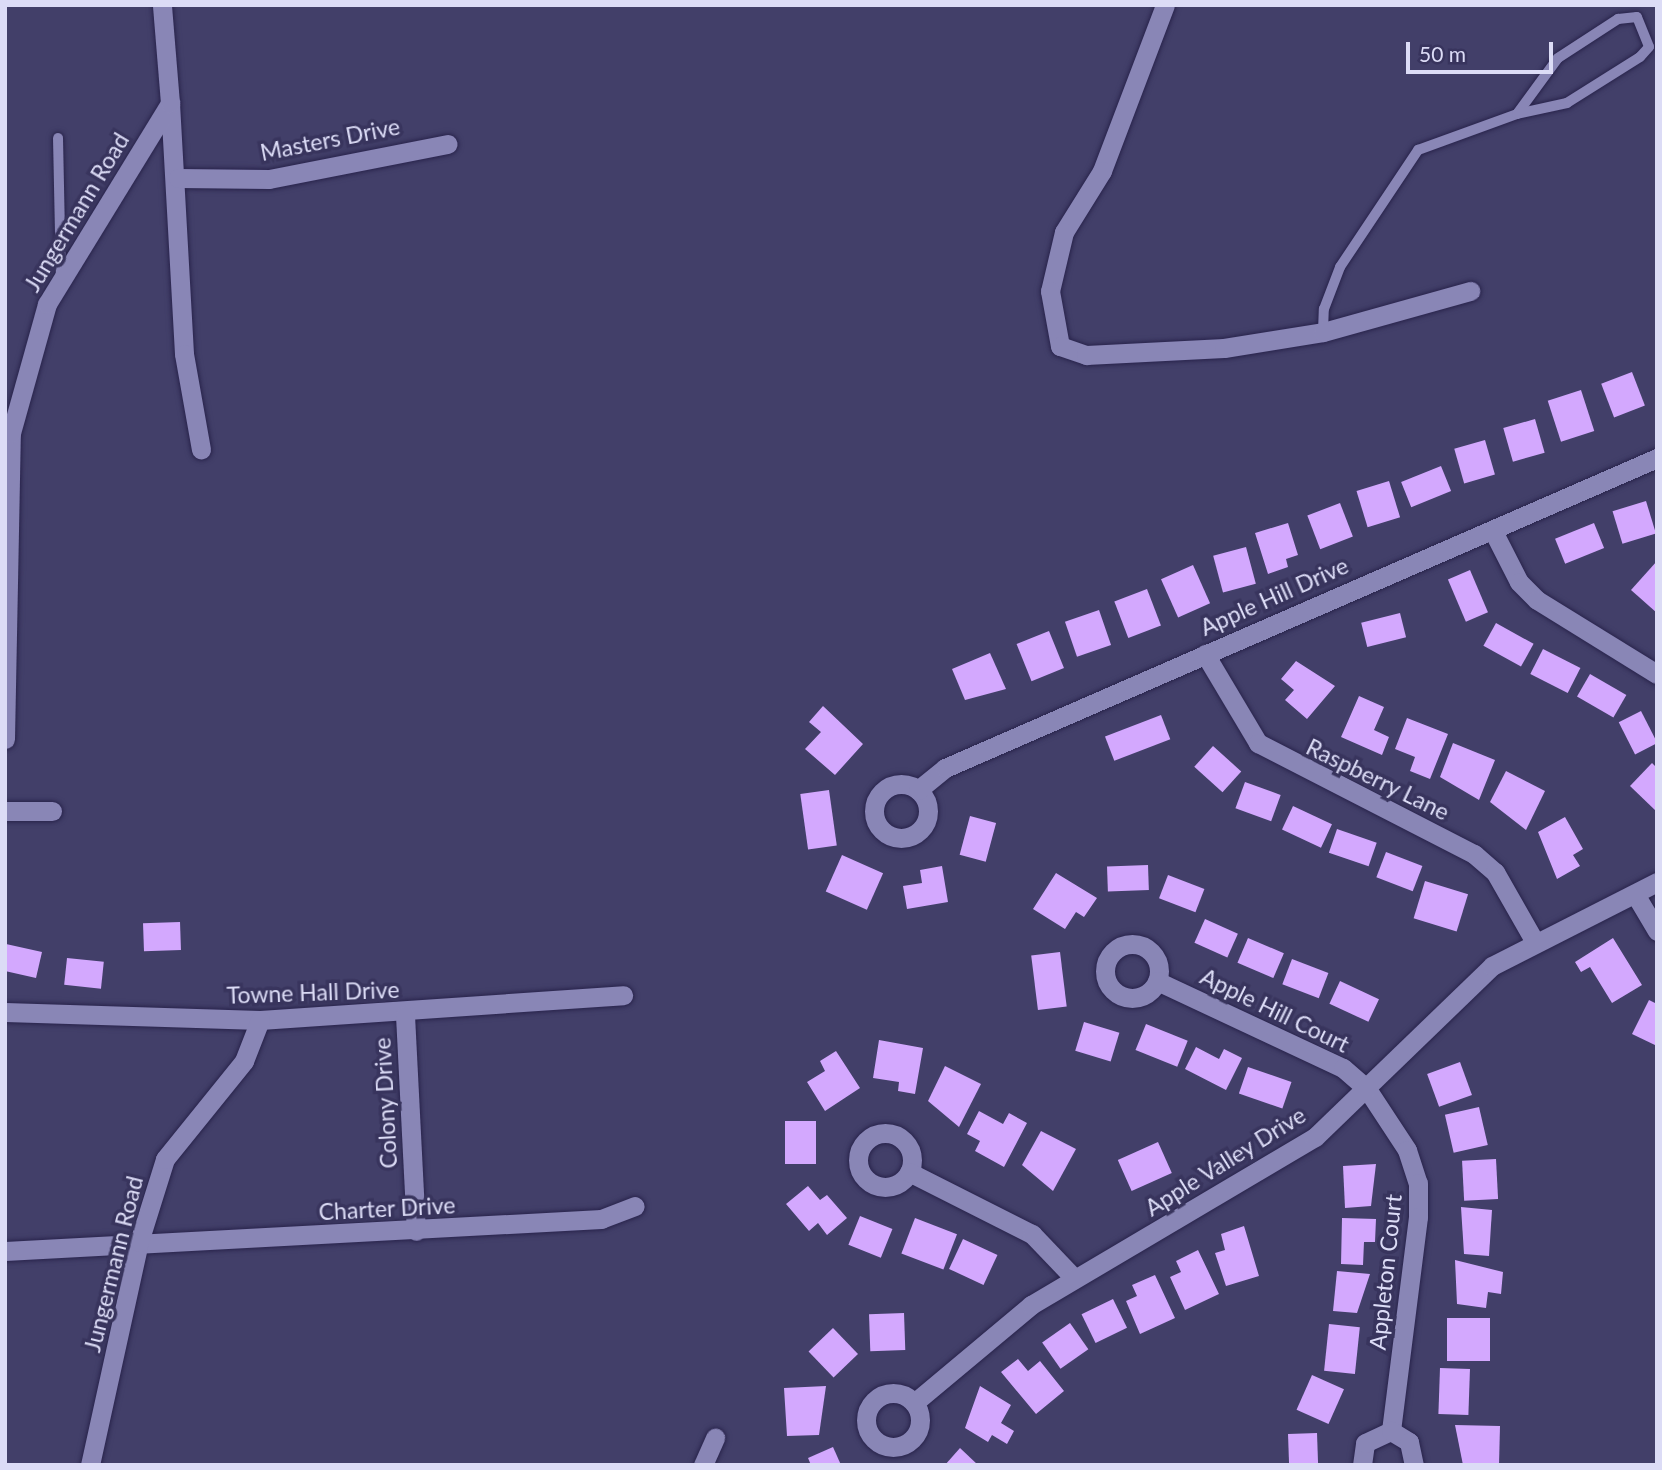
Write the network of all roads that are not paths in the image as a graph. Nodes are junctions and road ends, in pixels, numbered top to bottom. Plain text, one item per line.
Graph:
1 (162, 5) edge
2 (1164, 5) edge
3 (170, 103) junction
4 (1517, 114) junction
5 (58, 138) dead end
6 (449, 144) dead end
7 (178, 178) junction
8 (61, 281) junction
9 (1469, 291) dead end
10 (1323, 332) junction
11 (201, 449) dead end
12 (1657, 458) edge
13 (1493, 531) junction
14 (1205, 654) junction
15 (1657, 674) edge
16 (5, 739) edge
17 (918, 790) dead end
18 (5, 811) edge
19 (52, 811) dead end
20 (1657, 882) edge
21 (1635, 894) junction
22 (1657, 930) edge
23 (1535, 942) junction
24 (1157, 981) dead end
25 (622, 995) dead end
26 (5, 1012) edge
27 (405, 1015) junction
28 (260, 1020) junction
29 (1367, 1089) junction
30 (909, 1172) dead end
31 (635, 1206) dead end
32 (416, 1231) junction
33 (139, 1242) junction
34 (5, 1251) edge
35 (1074, 1278) junction
36 (914, 1403) dead end
37 (1391, 1432) junction
38 (715, 1438) dead end
39 (90, 1465) edge
40 (703, 1465) edge
41 (1362, 1465) edge
42 (1413, 1465) edge

1 - 3 street
2 - 10 street
3 - 7 street
3 - 8 street, Jungermann Road
4 - 4 lane
4 - 10 lane
5 - 8 lane
6 - 7 street, Masters Drive
7 - 11 street
8 - 16 street, Jungermann Road
9 - 10 street
12 - 13 street, Apple Hill Drive
13 - 14 street, Apple Hill Drive
13 - 15 street
14 - 17 street, Apple Hill Drive
14 - 23 street, Raspberry Lane
18 - 19 street
20 - 21 street, Apple Valley Drive
21 - 22 street
21 - 23 street, Apple Valley Drive
23 - 29 street, Apple Valley Drive
24 - 29 street, Apple Hill Court
25 - 27 street, Towne Hall Drive
26 - 28 street, Towne Hall Drive
27 - 28 street, Towne Hall Drive
27 - 32 street, Colony Drive
28 - 33 street, Jungermann Road
29 - 35 street, Apple Valley Drive
29 - 37 street, Appleton Court
30 - 35 street
31 - 32 street, Charter Drive
32 - 33 street, Charter Drive
33 - 34 street, Charter Drive
33 - 39 street, Jungermann Road
35 - 36 street, Apple Valley Drive
37 - 41 street
37 - 42 street
38 - 40 street

